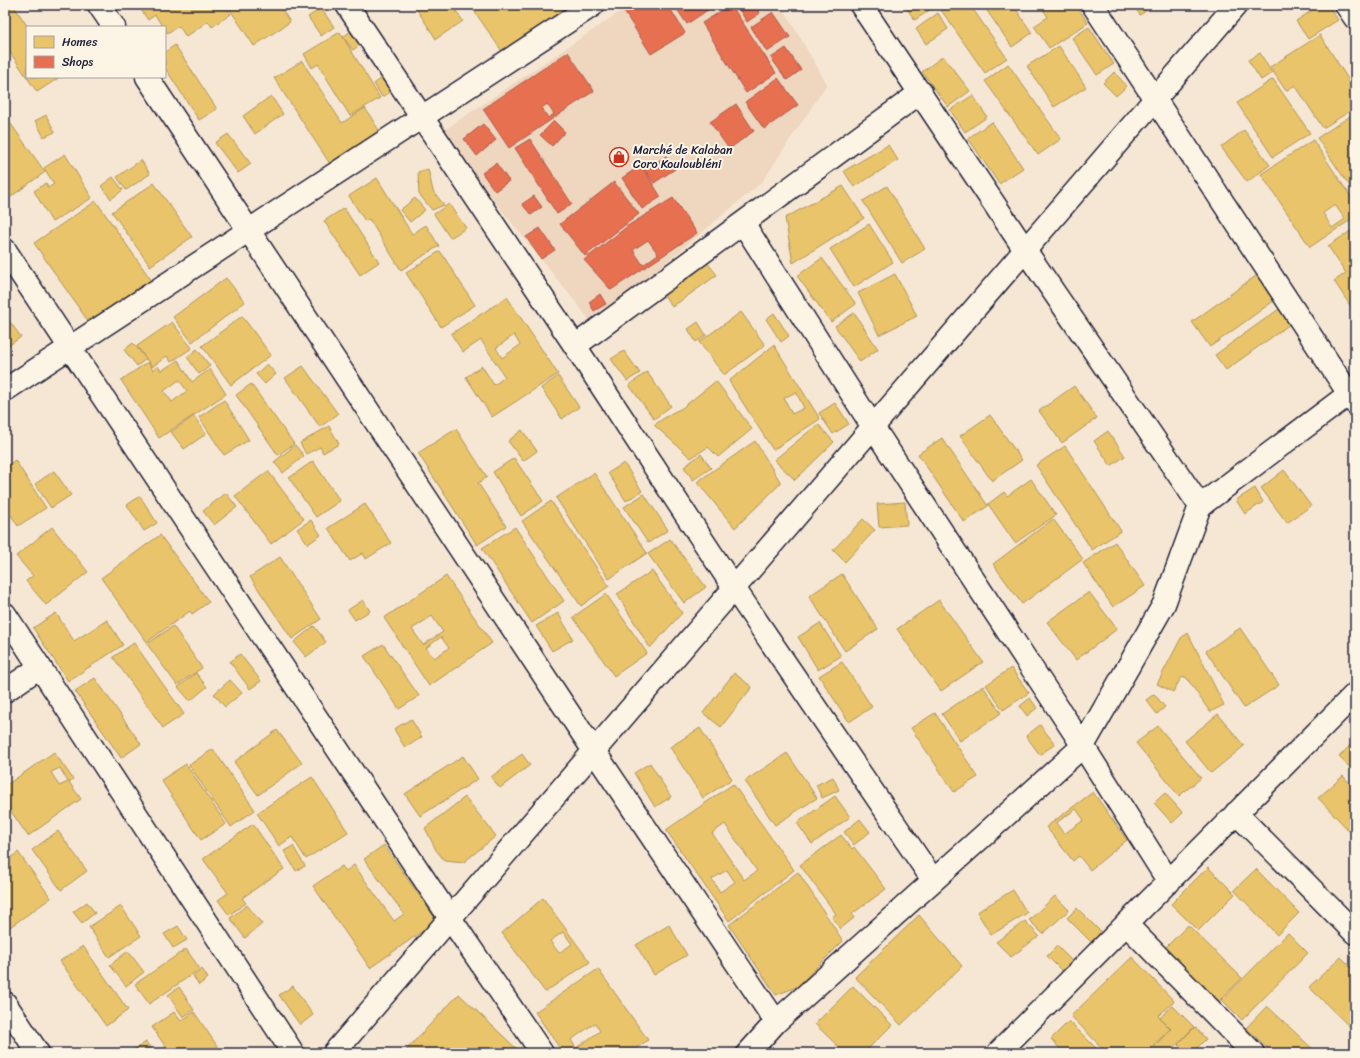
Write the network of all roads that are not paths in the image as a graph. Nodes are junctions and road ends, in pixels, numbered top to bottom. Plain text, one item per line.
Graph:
1 (100, 5) edge
2 (348, 5) edge
3 (593, 5) edge
4 (861, 5) edge
5 (1092, 5) edge
6 (1236, 5) edge
7 (1346, 5) edge
8 (1355, 18) edge
9 (113, 26) edge
10 (148, 78) edge
11 (921, 92) junction
12 (1154, 100) junction
13 (422, 117) junction
14 (743, 223) junction
15 (249, 230) junction
16 (5, 250) edge
17 (1025, 250) junction
18 (575, 346) junction
19 (70, 347) junction
20 (5, 390) edge
21 (1353, 397) edge
22 (873, 427) junction
23 (1200, 506) junction
24 (734, 588) junction
25 (5, 614) edge
26 (40, 667) junction
27 (5, 691) edge
28 (1355, 694) edge
29 (1083, 746) junction
30 (594, 751) junction
31 (1236, 814) junction
32 (933, 880) junction
33 (1169, 882) junction
34 (450, 918) junction
35 (1126, 924) junction
36 (1355, 934) edge
37 (5, 1003) edge
38 (776, 1022) junction
39 (38, 1053) edge
40 (293, 1053) edge
41 (334, 1053) edge
42 (542, 1053) edge
43 (748, 1053) edge
44 (998, 1053) edge
45 (1253, 1053) edge

1 - 9 street
2 - 13 street
3 - 13 street
4 - 11 street
5 - 12 street
6 - 12 street
7 - 8 street
10 - 15 street
11 - 14 street
11 - 17 street
12 - 17 street
12 - 21 street
13 - 15 street
13 - 18 street
14 - 18 street
14 - 22 street
15 - 19 street
15 - 30 street
16 - 19 street
17 - 22 street
17 - 23 street
18 - 24 street
19 - 20 street
19 - 34 street
21 - 23 street
22 - 24 street
22 - 29 street
23 - 29 street
24 - 30 street
24 - 32 street
25 - 26 street
26 - 27 street
26 - 40 street
28 - 31 street
29 - 32 street
29 - 33 street
30 - 34 street
30 - 38 street
31 - 33 street
31 - 36 street
32 - 38 street
33 - 35 street
34 - 41 street
34 - 42 street
35 - 44 street
35 - 45 street
37 - 39 street
38 - 43 street

